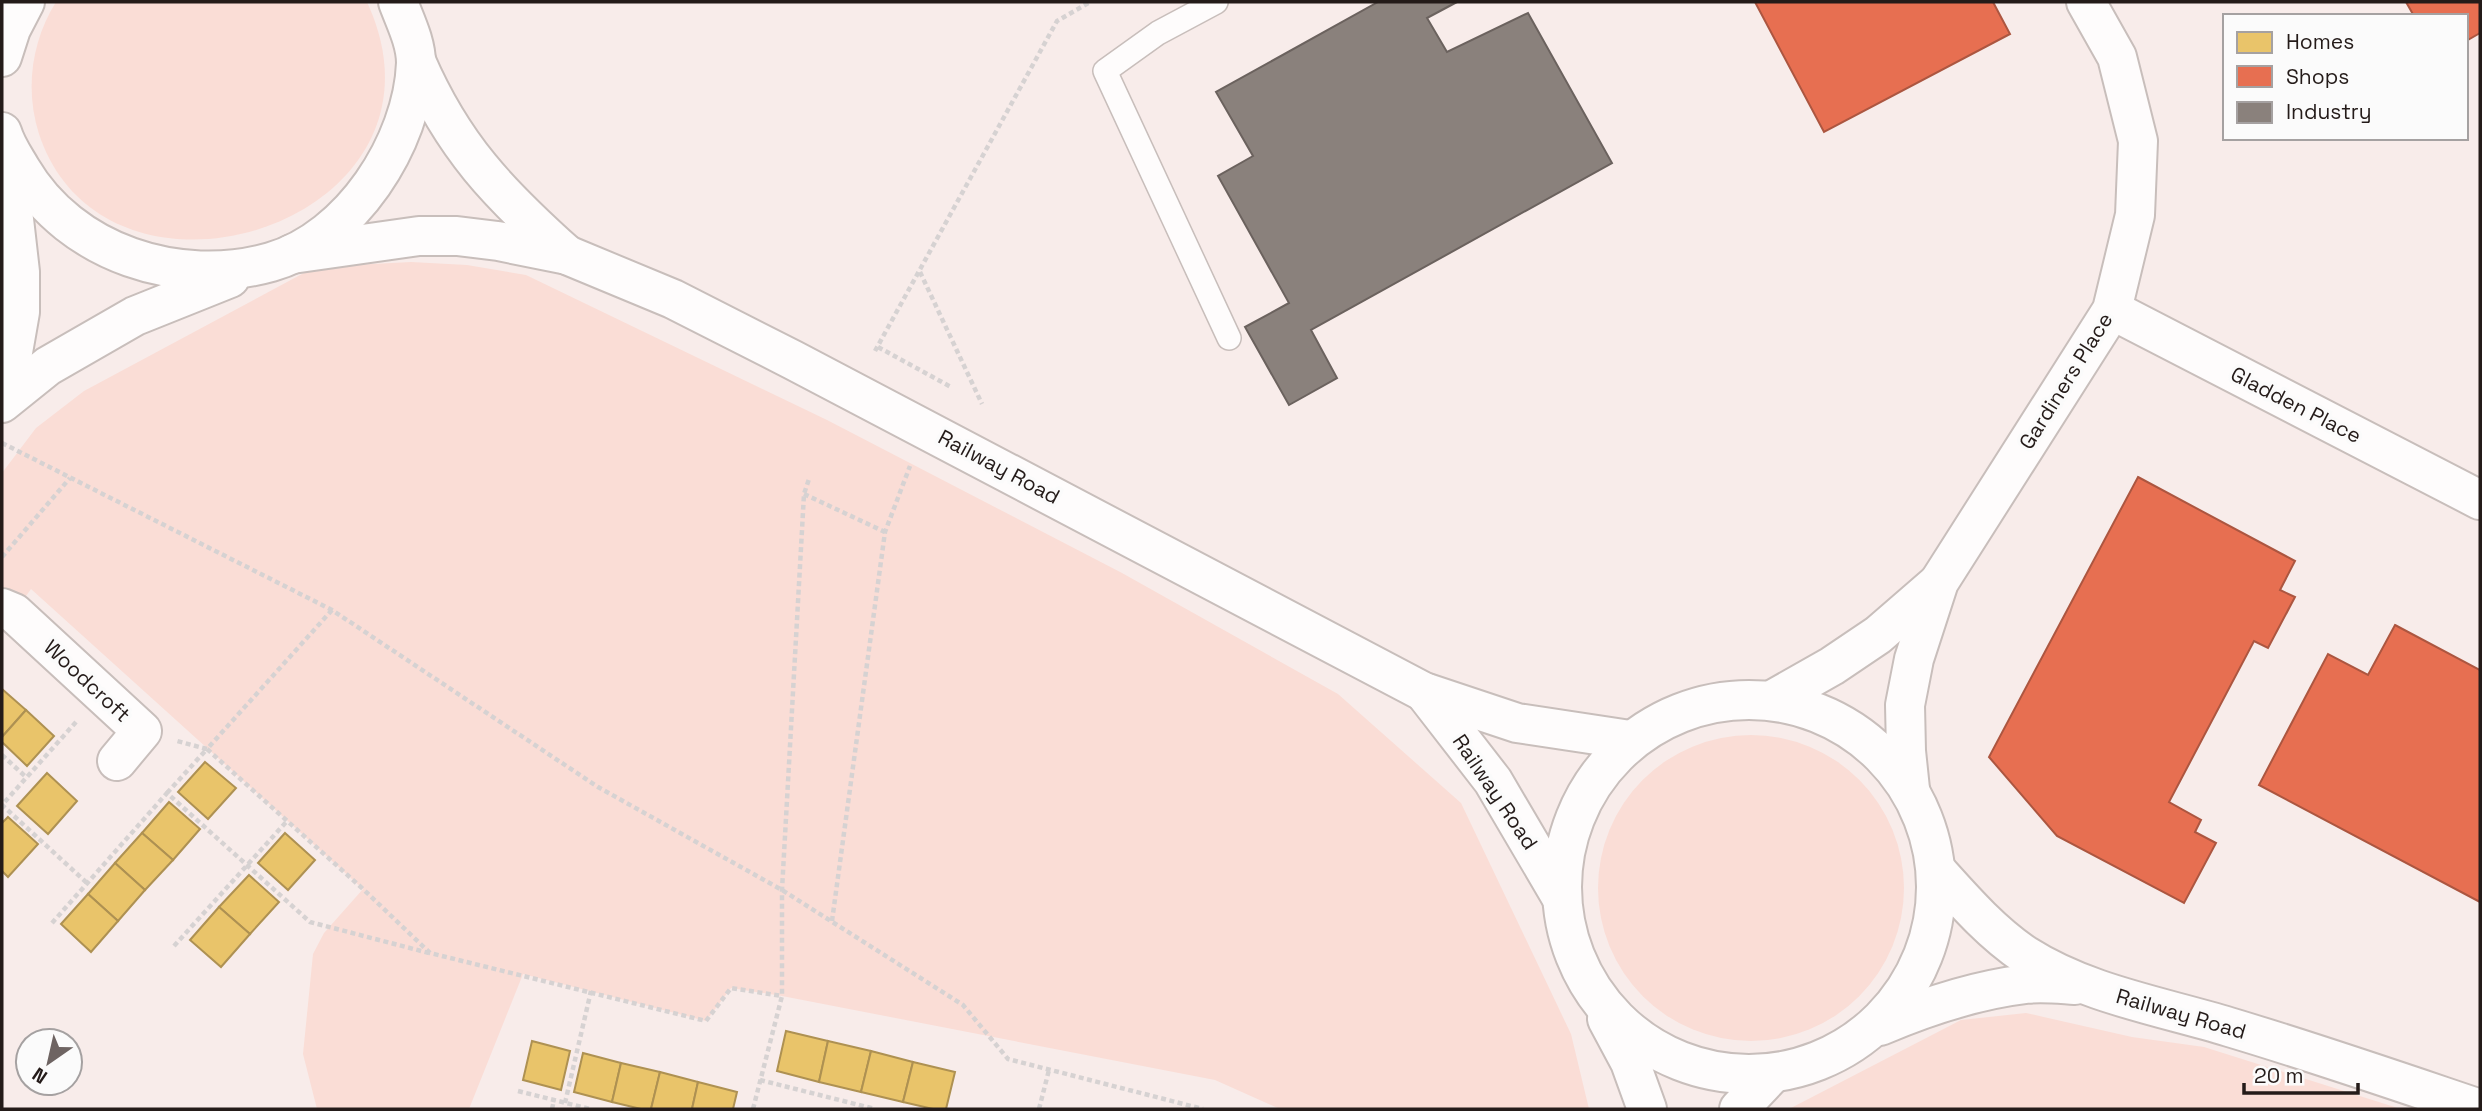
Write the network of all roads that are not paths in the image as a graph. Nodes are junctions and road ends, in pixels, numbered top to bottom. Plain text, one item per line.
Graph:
1 (25, 2) edge
2 (398, 2) edge
3 (424, 2) edge
4 (1216, 2) edge
5 (2086, 2) edge
6 (415, 53) junction
7 (2, 57) edge
8 (3, 137) edge
9 (567, 255) junction
10 (281, 258) junction
11 (2112, 310) junction
12 (1229, 338) dead end
13 (3, 401) edge
14 (2480, 500) edge
15 (1940, 582) junction
16 (2, 608) edge
17 (1424, 692) junction
18 (1772, 700) junction
19 (1630, 740) junction
20 (117, 761) dead end
21 (1910, 789) junction
22 (1937, 871) junction
23 (1560, 895) junction
24 (2081, 985) junction
25 (1592, 992) junction
26 (1874, 1028) junction
27 (1772, 1074) junction
28 (1647, 1109) edge
29 (1739, 1109) edge
30 (2480, 1109) edge

1 - 7 main road
2 - 6 main road, Railway Road
3 - 6 main road
4 - 12 lane
5 - 11 main road, Gardiners Place
6 - 9 main road, Railway Road
6 - 10 main road
8 - 10 main road
8 - 13 main road
9 - 10 main road, Railway Road
9 - 17 main road, Railway Road
10 - 13 main road
11 - 14 main road, Gladden Place
11 - 15 main road, Gardiners Place
15 - 18 main road, Gardiners Place
15 - 21 main road, Gardiners Place
16 - 20 main road, Woodcroft
17 - 19 main road, Railway Road
17 - 23 main road, Railway Road
18 - 19 main road
18 - 21 main road
19 - 23 main road
21 - 22 main road
22 - 24 main road, Railway Road
22 - 26 main road
23 - 25 main road
24 - 26 main road, Railway Road
24 - 30 main road, Railway Road
25 - 27 main road
25 - 28 main road
26 - 27 main road
27 - 29 main road

